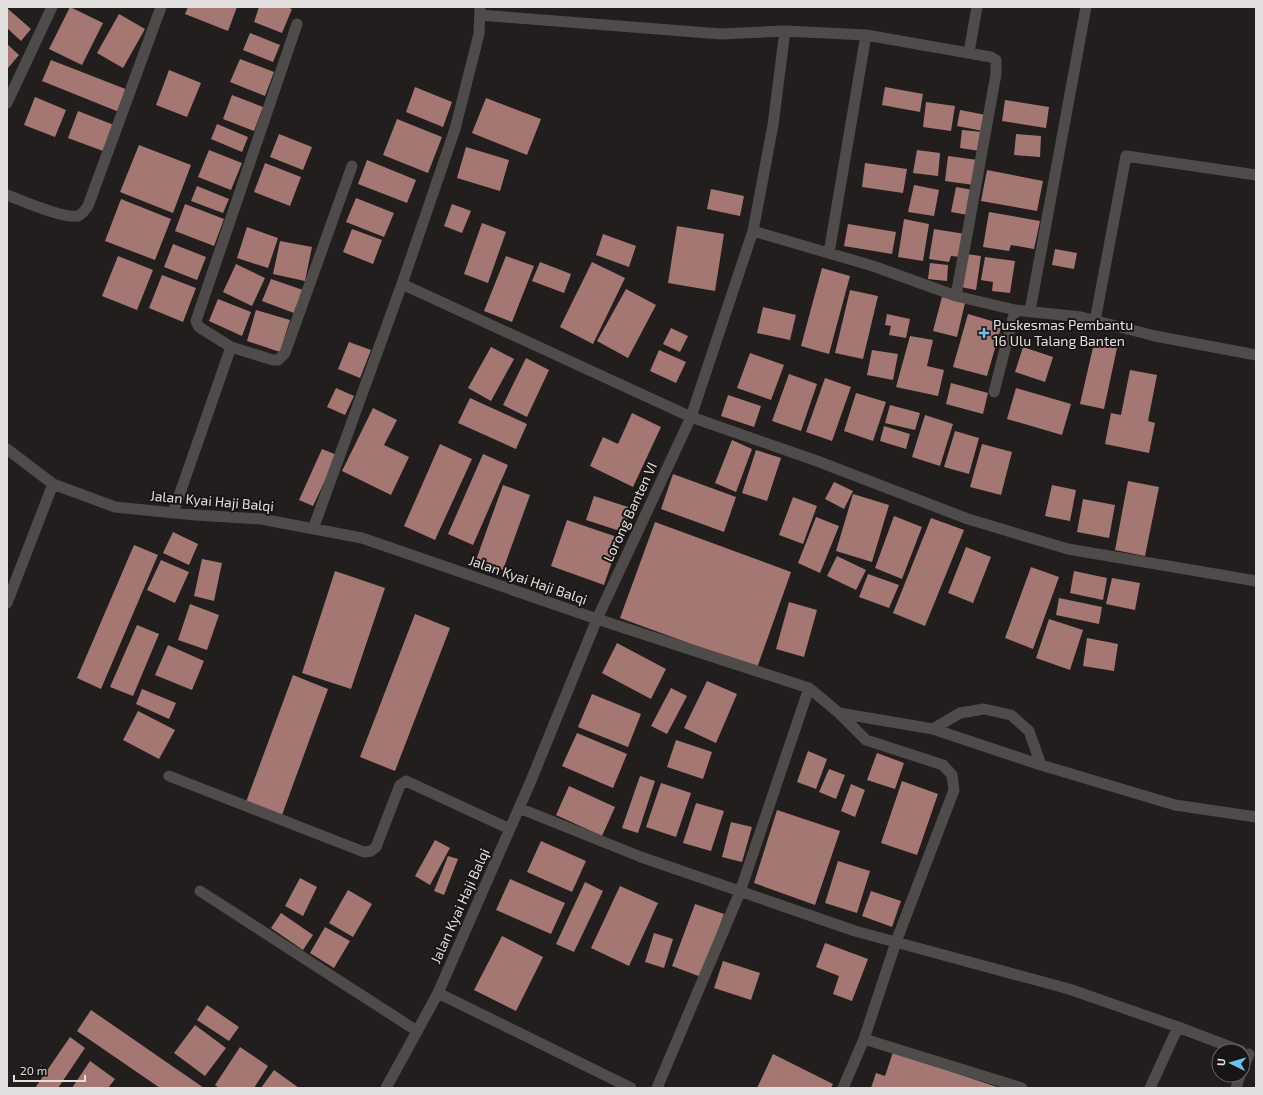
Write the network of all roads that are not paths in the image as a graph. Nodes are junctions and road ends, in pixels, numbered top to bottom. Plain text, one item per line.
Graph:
1 (52, 7) edge
2 (161, 7) edge
3 (977, 7) edge
4 (1086, 7) edge
5 (480, 11) edge
6 (297, 24) dead end
7 (785, 31) junction
8 (866, 35) junction
9 (969, 52) junction
10 (7, 103) edge
11 (352, 166) dead end
12 (1256, 175) edge
13 (7, 195) edge
14 (753, 231) junction
15 (829, 253) junction
16 (402, 284) junction
17 (956, 296) junction
18 (1015, 310) junction
19 (1030, 311) junction
20 (1095, 320) junction
21 (231, 347) junction
22 (1256, 355) edge
23 (994, 392) dead end
24 (691, 418) junction
25 (7, 449) edge
26 (53, 484) junction
27 (173, 513) junction
28 (313, 529) junction
29 (1256, 581) edge
30 (7, 603) edge
31 (597, 619) junction
32 (809, 688) junction
33 (839, 713) junction
34 (933, 729) junction
35 (1041, 765) junction
36 (169, 776) dead end
37 (519, 808) junction
38 (1256, 817) edge
39 (510, 829) junction
40 (200, 892) dead end
41 (740, 892) junction
42 (896, 942) junction
43 (438, 994) junction
44 (1178, 1027) junction
45 (417, 1031) junction
46 (864, 1039) junction
47 (1220, 1043) edge
48 (386, 1088) edge
49 (630, 1088) edge
50 (657, 1088) edge
51 (843, 1088) edge
52 (1022, 1088) edge
53 (1150, 1088) edge

1 - 10 street
2 - 13 street
3 - 9 street
4 - 19 street
5 - 7 street
5 - 16 street
6 - 21 street
7 - 8 street
7 - 14 street, Lorong Banten VI
8 - 9 street
8 - 15 street
9 - 17 street
11 - 21 street
12 - 20 street
14 - 15 street
14 - 24 street, Lorong Banten VI
15 - 17 street
16 - 24 street
16 - 28 street
17 - 18 street
18 - 19 street
18 - 23 street
19 - 20 street
20 - 22 street
21 - 27 street
24 - 29 street
24 - 31 street, Lorong Banten VI
25 - 26 street, Jalan Kyai Haji Balqi
26 - 27 street, Jalan Kyai Haji Balqi
26 - 30 street
27 - 28 street, Jalan Kyai Haji Balqi
28 - 31 street, Jalan Kyai Haji Balqi
31 - 32 street
31 - 37 street, Jalan Kyai Haji Balqi
32 - 33 street
32 - 41 street
33 - 34 street
33 - 42 street
34 - 35 street
34 - 35 street
35 - 38 street
36 - 39 street
37 - 39 street, Jalan Kyai Haji Balqi
37 - 41 street
39 - 43 street, Jalan Kyai Haji Balqi
40 - 45 street
41 - 42 street
41 - 50 street
42 - 44 street
42 - 46 street
43 - 45 street, Jalan Kyai Haji Balqi
43 - 49 street
44 - 47 street
44 - 53 street
45 - 48 street, Jalan Kyai Haji Balqi
46 - 51 street
46 - 52 street

